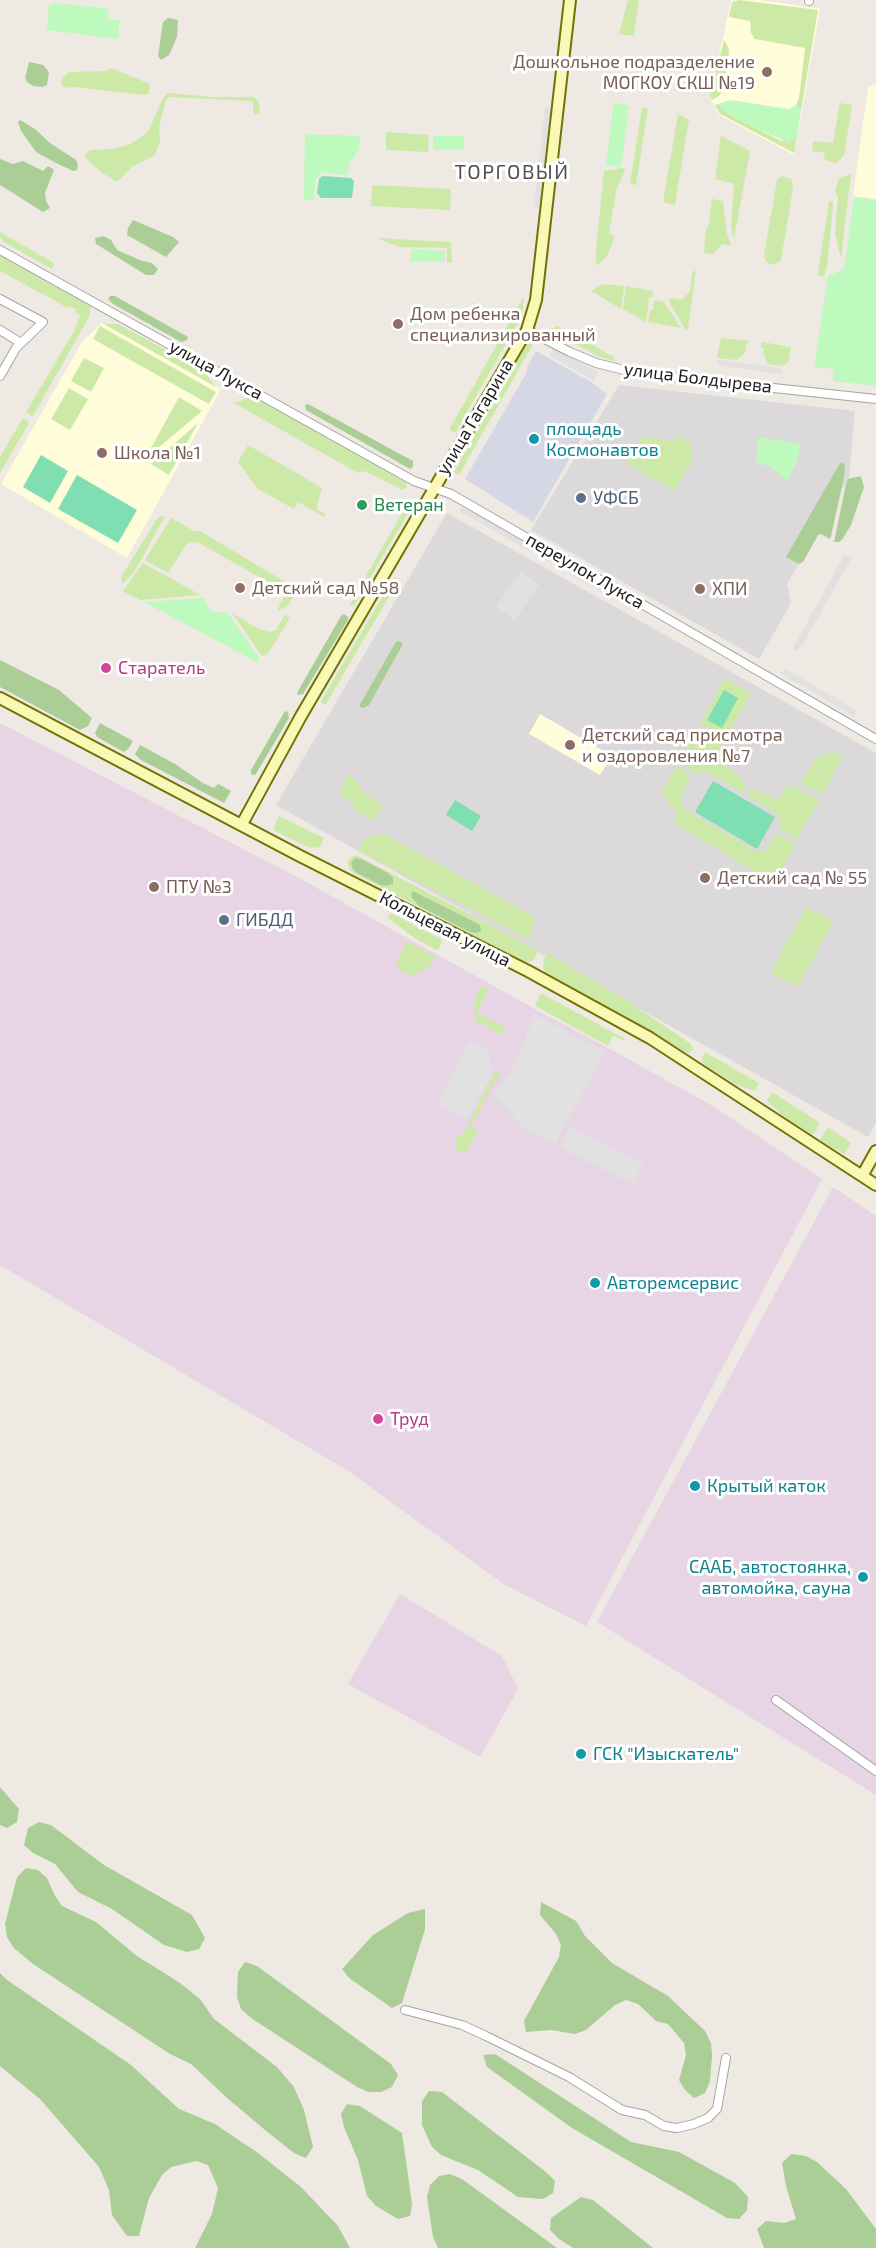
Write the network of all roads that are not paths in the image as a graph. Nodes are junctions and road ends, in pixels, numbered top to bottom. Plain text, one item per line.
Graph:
1 (570, 0) edge
2 (0, 250) edge
3 (0, 299) edge
4 (0, 330) edge
5 (527, 330) junction
6 (21, 343) junction
7 (0, 376) edge
8 (876, 399) edge
9 (433, 488) junction
10 (0, 698) edge
11 (876, 739) edge
12 (242, 824) junction
13 (876, 1151) edge
14 (862, 1176) junction
15 (876, 1185) edge
16 (776, 1700) dead end
17 (876, 1771) edge
18 (405, 2010) dead end
19 (726, 2058) dead end

1 - 5 main road, улица Гагарина
2 - 9 street, улица Лукса
3 - 6 street
4 - 6 street
5 - 8 street, улица Болдырева
5 - 9 main road, улица Гагарина
6 - 7 street
9 - 11 street, переулок Лукса
9 - 12 main road, улица Гагарина
10 - 12 main road, Кольцевая улица
12 - 14 main road, Кольцевая улица
13 - 14 main road
14 - 15 main road, Кольцевая улица
16 - 17 street
18 - 19 street

